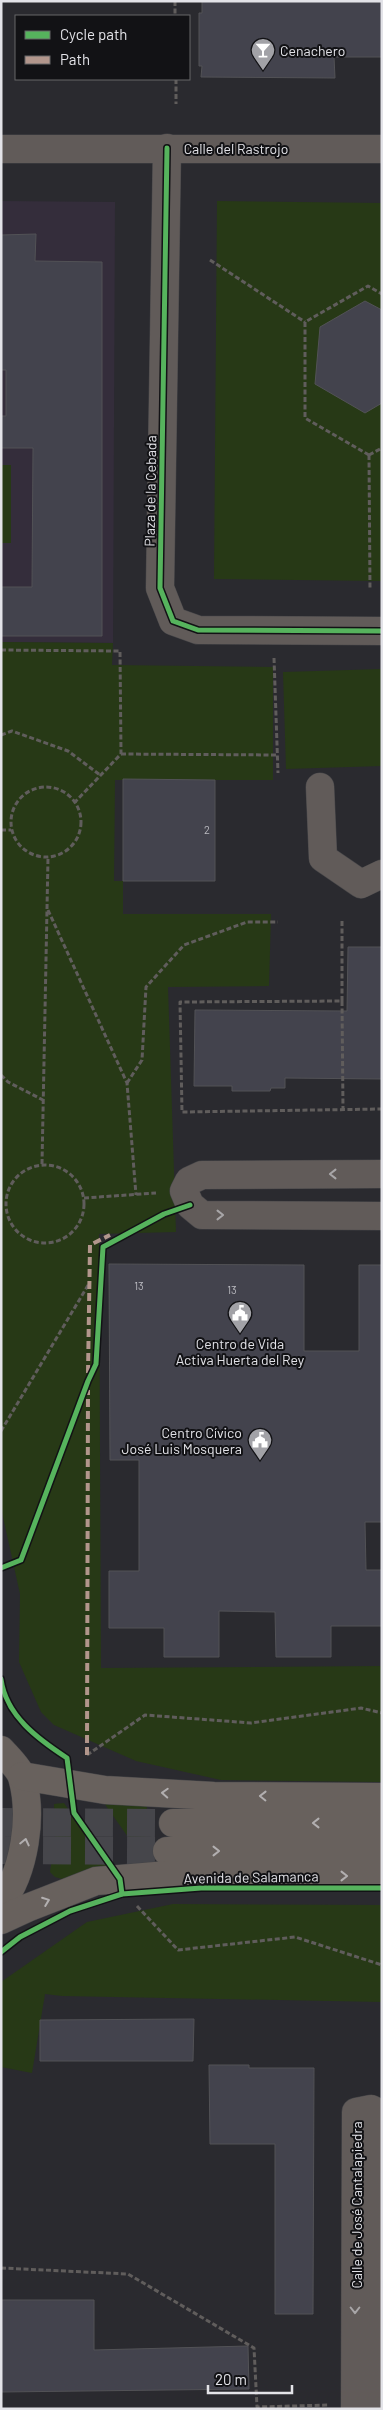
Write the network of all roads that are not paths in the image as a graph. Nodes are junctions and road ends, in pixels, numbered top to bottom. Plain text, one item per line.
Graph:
1 (1, 148) edge
2 (167, 148) junction
3 (382, 149) edge
4 (382, 631) edge
5 (320, 787) dead end
6 (382, 874) edge
7 (382, 1174) edge
8 (382, 1216) edge
9 (1, 1750) edge
10 (22, 1776) junction
11 (382, 1797) edge
12 (382, 1822) edge
13 (173, 1824) tunnel mouth
14 (167, 1851) tunnel mouth
15 (382, 1851) edge
16 (382, 1875) edge
17 (1, 1903) edge
18 (1, 1920) edge
19 (363, 2407) edge

1 - 2 street, Calle del Rastrojo
2 - 3 street, Calle del Rastrojo
2 - 4 street, Plaza de la Cebada
5 - 6 street
7 -> 8 street
9 - 10 highway
11 -> 10 highway
17 -> 10 highway
12 -> 13 highway
14 -> 15 highway, Avenida de Salamanca
18 -> 16 highway
19 -> 19 street, Calle de José Cantalapiedra

